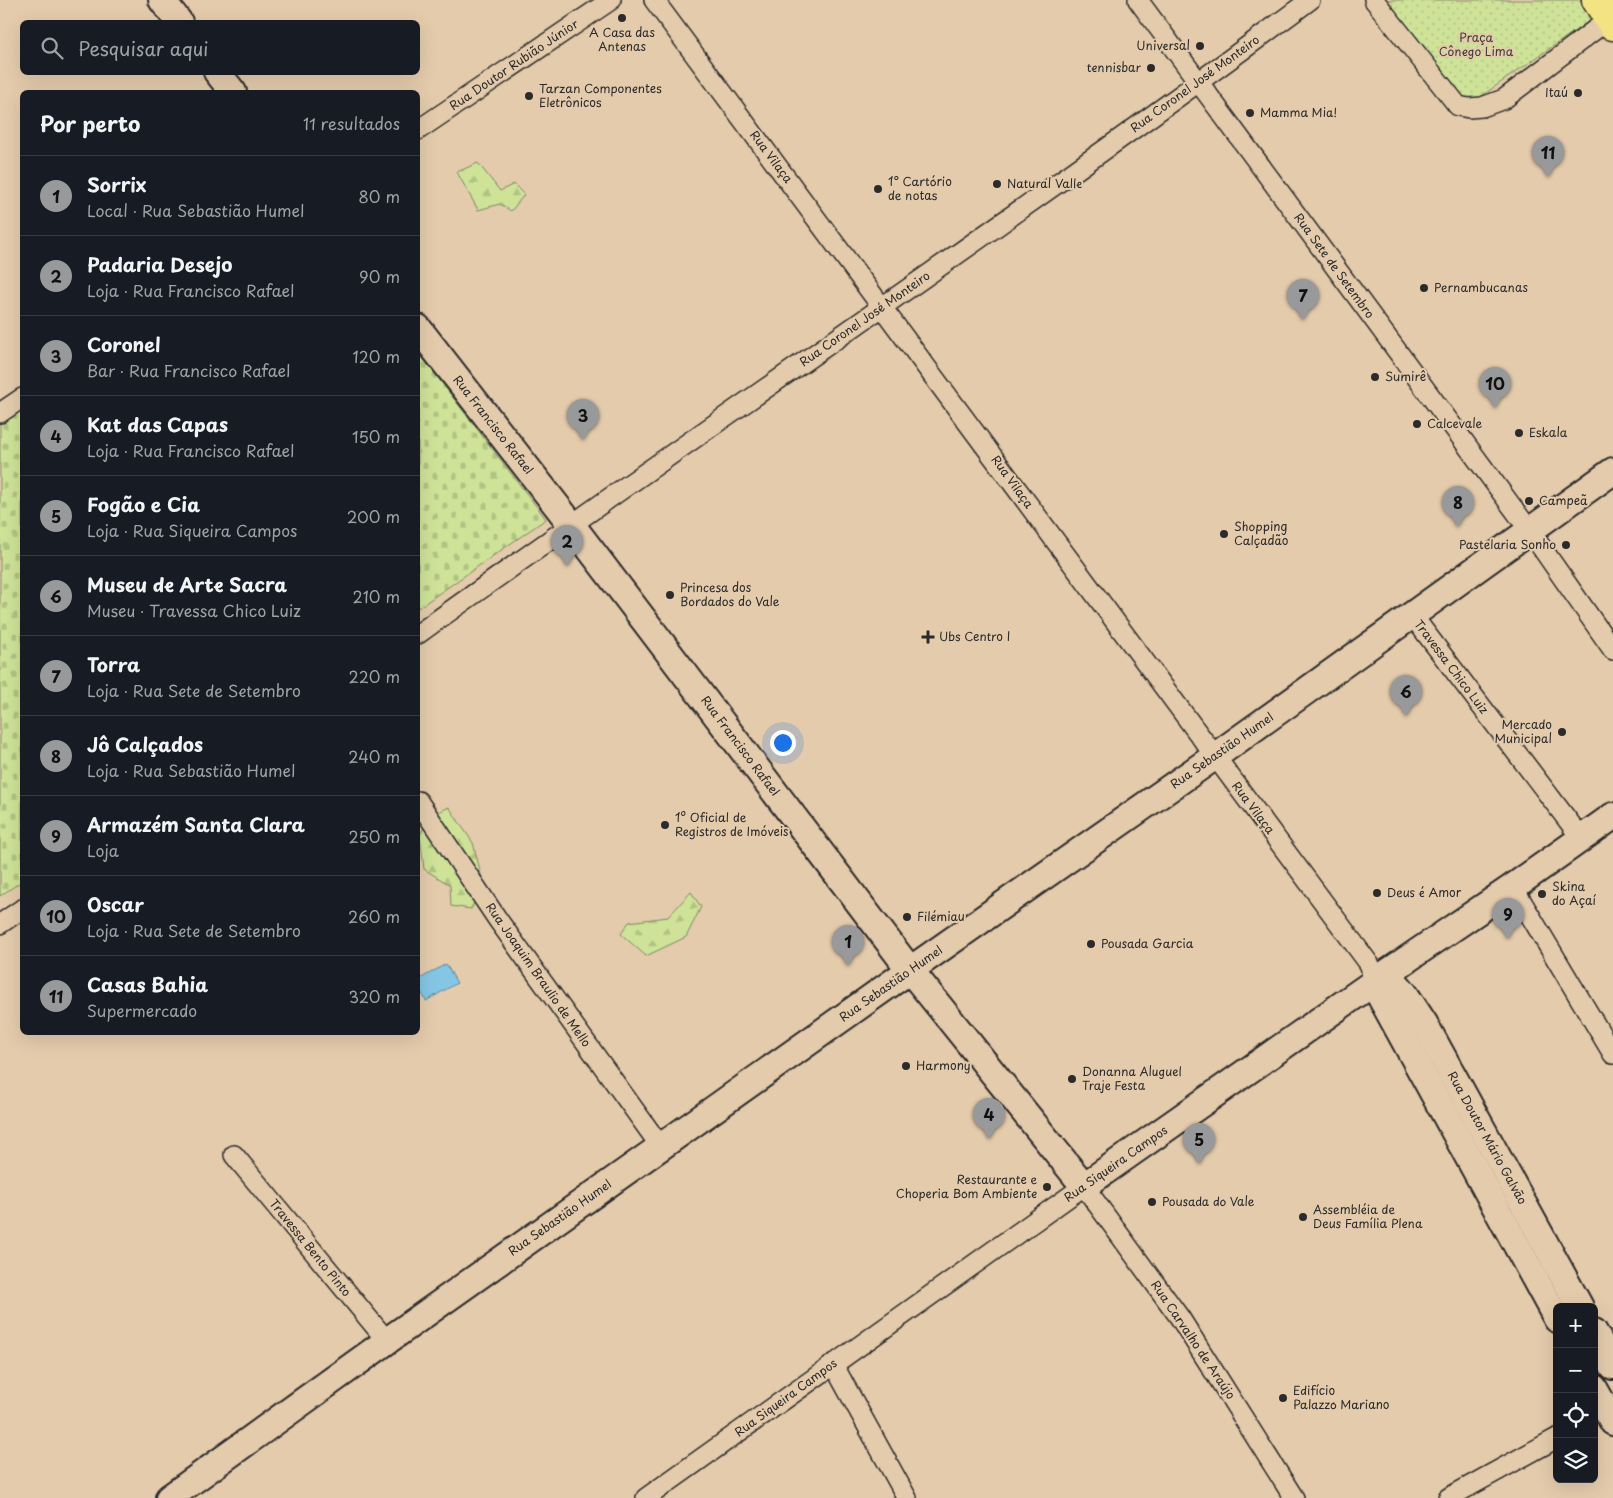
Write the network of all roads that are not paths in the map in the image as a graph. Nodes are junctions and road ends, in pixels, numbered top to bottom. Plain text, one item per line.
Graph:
1 (162, 0) edge
2 (611, 0) edge
3 (654, 0) edge
4 (1138, 0) edge
5 (1310, 0) edge
6 (1374, 0) edge
7 (1606, 15) edge
8 (177, 20) edge
9 (219, 75) edge
10 (1199, 83) junction
11 (231, 90) edge
12 (420, 129) edge
13 (883, 308) junction
14 (420, 331) edge
15 (20, 399) edge
16 (0, 413) edge
17 (1613, 471) edge
18 (571, 524) junction
19 (1530, 531) junction
20 (1412, 615) junction
21 (420, 633) edge
22 (1613, 650) edge
23 (1214, 757) junction
24 (420, 804) edge
25 (1613, 816) edge
26 (1582, 839) junction
27 (1513, 887) junction
28 (20, 909) edge
29 (0, 924) edge
30 (910, 970) junction
31 (1377, 974) junction
32 (1613, 1054) edge
33 (661, 1147) junction
34 (234, 1155) dead end
35 (1084, 1186) junction
36 (1578, 1303) edge
37 (1553, 1311) edge
38 (1598, 1339) edge
39 (387, 1341) junction
40 (833, 1364) junction
41 (1613, 1366) edge
42 (1596, 1393) edge
43 (1607, 1414) edge
44 (1553, 1440) edge
45 (169, 1498) edge
46 (646, 1498) edge
47 (907, 1498) edge
48 (1294, 1498) edge
49 (1448, 1498) edge

1 - 8 street
2 - 12 street, Rua Doutor Rubião Júnior
3 - 13 street, Rua Vilaça
4 - 10 street, Rua Sete de Setembro
5 - 10 street, Rua Coronel José Monteiro
6 - 7 street
9 - 11 street
10 - 13 street, Rua Coronel José Monteiro
10 - 19 street, Rua Sete de Setembro
13 - 18 street, Rua Coronel José Monteiro
13 - 23 street, Rua Vilaça
14 - 18 street, Rua Francisco Rafael
15 - 16 street
17 - 19 street, Rua Sebastião Humel
18 - 21 street, Rua Coronel José Monteiro
18 - 30 street, Rua Francisco Rafael
19 - 20 street, Rua Sebastião Humel
19 - 22 street, Rua Sete de Setembro
20 - 23 street, Rua Sebastião Humel
20 - 26 street, Travessa Chico Luiz
23 - 30 street, Rua Sebastião Humel
23 - 31 street, Rua Vilaça
24 - 33 street, Rua Joaquim Braulio de Mello
25 - 26 street, Rua Siqueira Campos
26 - 27 street, Rua Siqueira Campos
27 - 31 street, Rua Siqueira Campos
27 - 32 street
28 - 29 street
30 - 33 street, Rua Sebastião Humel
30 - 35 street, Rua Francisco Rafael
31 - 35 street, Rua Siqueira Campos
31 - 36 street, Rua Doutor Mário Galvão
31 - 37 street, Rua Doutor Mário Galvão
33 - 39 street, Rua Sebastião Humel
34 - 39 street, Travessa Bento Pinto
35 - 40 street, Rua Siqueira Campos
35 - 48 street, Rua Carvalho de Araújo
38 - 41 street
39 - 45 street, Rua Sebastião Humel
40 - 46 street, Rua Siqueira Campos
40 - 47 street
42 - 43 street
44 - 49 street

